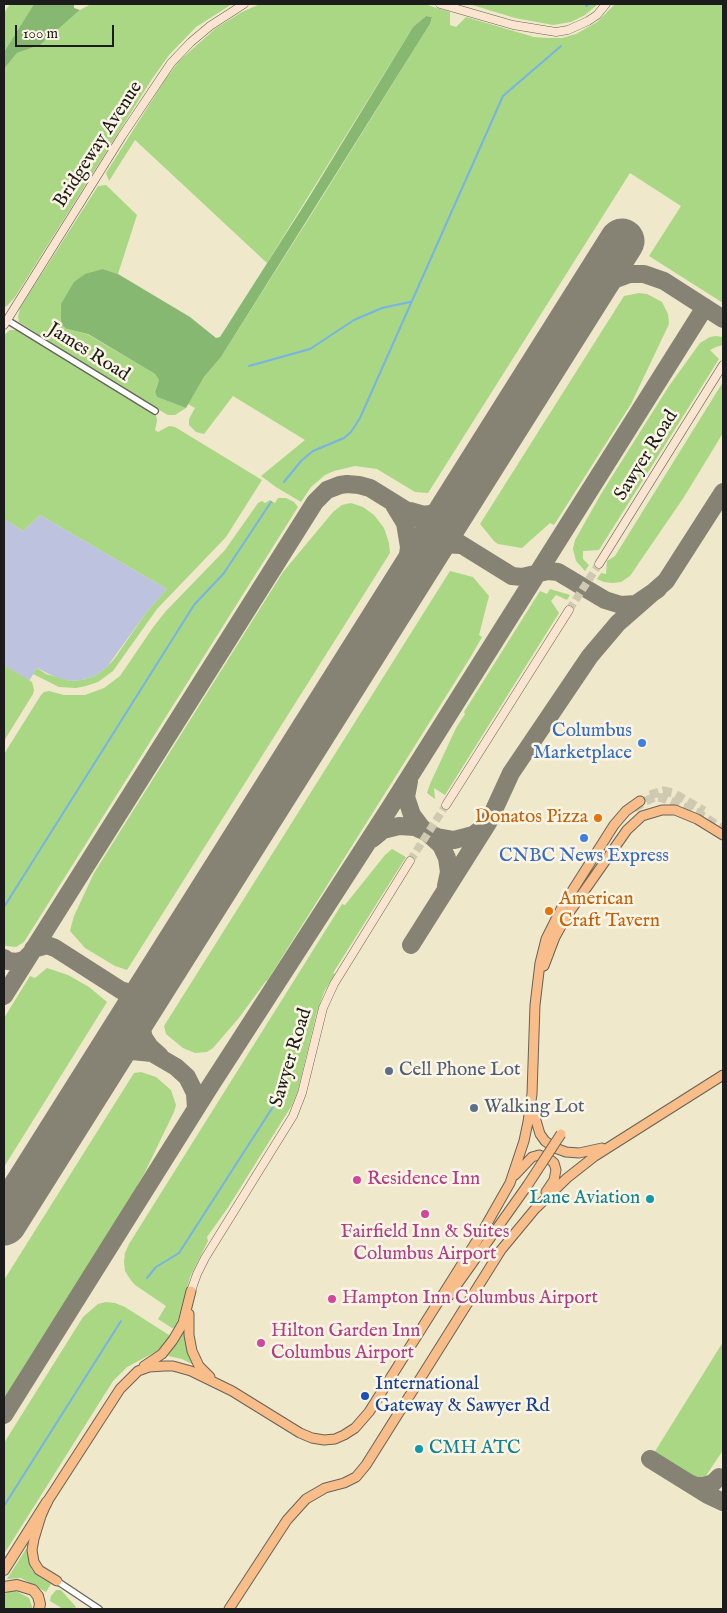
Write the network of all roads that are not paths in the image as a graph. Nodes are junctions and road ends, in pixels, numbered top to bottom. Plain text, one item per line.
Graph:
1 (244, 4) edge
2 (440, 4) edge
3 (606, 4) edge
4 (5, 322) edge
5 (723, 365) edge
6 (155, 411) dead end
7 (598, 564) tunnel mouth
8 (569, 610) tunnel mouth
9 (640, 801) tunnel mouth
10 (446, 805) tunnel mouth
11 (723, 835) edge
12 (410, 861) tunnel mouth
13 (534, 1005) junction
14 (723, 1074) edge
15 (532, 1094) junction
16 (561, 1134) dead end
17 (615, 1143) junction
18 (510, 1183) junction
19 (518, 1228) junction
20 (191, 1291) junction
21 (421, 1330) junction
22 (138, 1371) junction
23 (213, 1381) junction
24 (47, 1502) junction
25 (4, 1570) edge
26 (57, 1581) joint
27 (4, 1587) edge
28 (39, 1609) edge
29 (99, 1609) edge
30 (229, 1609) edge

1 - 4 street, Bridgeway Avenue
2 - 3 street
4 - 6 street, James Road
5 - 7 street, Sawyer Road
8 - 10 street
9 - 13 main road
11 - 13 main road
12 - 20 street, Sawyer Road
13 - 15 main road
14 - 17 main road
15 - 17 main road
15 - 18 main road
16 - 21 main road, bridge
17 - 19 main road
18 - 19 main road
18 - 21 main road
19 - 30 main road
20 - 22 main road
20 - 23 main road
21 - 23 main road
22 - 23 main road
22 - 24 main road
24 - 25 highway
24 - 26 main road
26 - 29 street
27 - 28 highway

